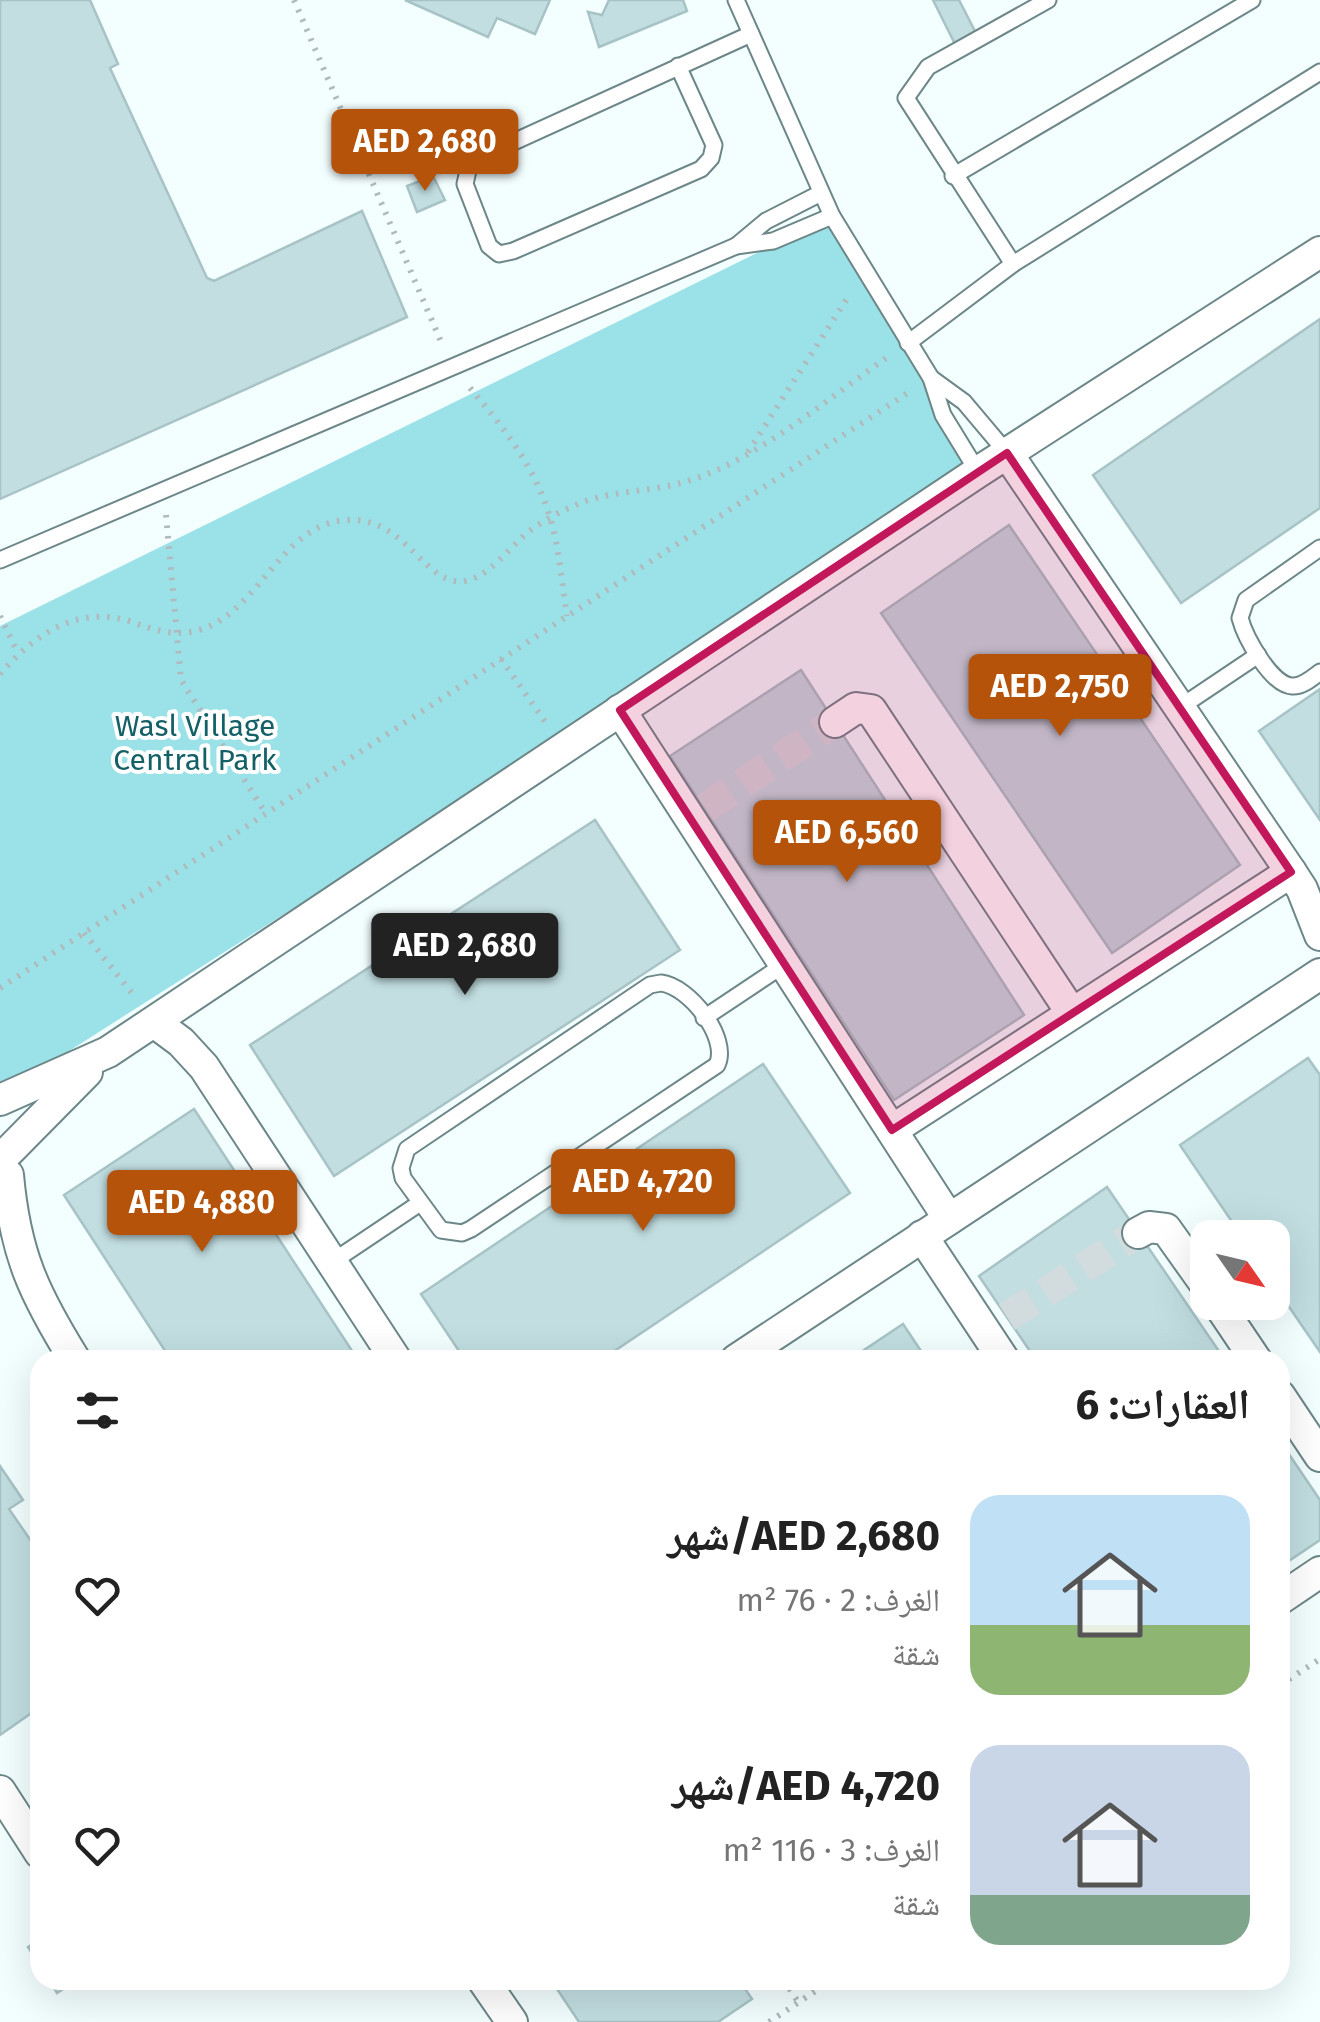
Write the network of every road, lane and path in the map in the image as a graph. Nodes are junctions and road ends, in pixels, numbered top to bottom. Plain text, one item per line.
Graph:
1 (294, 0) edge
2 (736, 0) edge
3 (1048, 0) edge
4 (1252, 0) edge
5 (751, 34) junction
6 (678, 66) junction
7 (1320, 72) edge
8 (953, 176) junction
9 (821, 192) junction
10 (832, 216) junction
11 (736, 246) junction
12 (1320, 252) edge
13 (1013, 264) junction
14 (864, 272) junction
15 (908, 343) junction
16 (451, 365) junction
17 (931, 378) junction
18 (1006, 453) junction
19 (746, 456) junction
20 (978, 472) junction
21 (164, 490) junction
22 (550, 518) junction
23 (1320, 548) edge
24 (0, 560) edge
25 (0, 616) edge
26 (567, 616) junction
27 (176, 633) junction
28 (18, 653) junction
29 (1258, 655) junction
30 (501, 660) junction
31 (1320, 672) edge
32 (0, 674) edge
33 (1180, 708) junction
34 (620, 710) junction
35 (835, 722) tunnel mouth
36 (564, 748) junction
37 (266, 814) junction
38 (1291, 872) junction
39 (84, 933) junction
40 (1320, 935) edge
41 (784, 964) junction
42 (0, 988) edge
43 (1315, 988) edge
44 (1070, 1012) junction
45 (704, 1018) junction
46 (154, 1022) junction
47 (108, 1052) junction
48 (0, 1100) edge
49 (892, 1130) junction
50 (4, 1163) edge
51 (420, 1202) junction
52 (949, 1219) junction
53 (1138, 1233) dead end
54 (922, 1236) junction
55 (332, 1262) junction
56 (1190, 1263) edge
57 (0, 1270) edge
58 (40, 1305) junction
59 (1230, 1320) edge
60 (69, 1350) edge
61 (389, 1350) edge
62 (751, 1350) edge
63 (1002, 1350) edge
64 (1249, 1350) edge
65 (1290, 1411) edge
66 (1320, 1456) edge
67 (1320, 1572) edge
68 (1290, 1592) edge
69 (1320, 1659) edge
70 (1290, 1678) edge
71 (0, 1791) edge
72 (26, 1836) edge
73 (490, 1990) edge
74 (790, 1990) edge
75 (817, 1990) edge
76 (798, 2002) junction
77 (512, 2022) edge
78 (768, 2022) edge

1 - 16 path
2 - 5 lane
3 - 8 lane
4 - 8 lane
5 - 6 lane
5 - 9 lane
6 - 6 lane
7 - 13 lane
8 - 13 lane
9 - 10 lane
9 - 11 lane
10 - 11 lane
10 - 14 lane
11 - 16 lane
12 - 18 street
13 - 15 lane
14 - 15 lane
14 - 19 path
15 - 17 lane
15 - 19 path
16 - 21 lane
16 - 22 path
17 - 18 lane
17 - 20 lane
17 - 26 path
18 - 20 street
18 - 33 street
19 - 22 path
20 - 34 street
21 - 24 lane
21 - 27 path
22 - 26 path
22 - 27 path
23 - 29 lane
25 - 28 path
26 - 30 path
27 - 28 path
27 - 37 path
28 - 32 path
29 - 31 lane
29 - 33 lane
30 - 36 path
30 - 37 path
33 - 38 street
34 - 36 street
34 - 41 street
35 - 44 street
36 - 46 street
37 - 39 path
38 - 40 street
38 - 44 street
39 - 42 path
39 - 46 path
41 - 45 lane
41 - 49 street
43 - 52 street
44 - 49 street
45 - 51 lane
45 - 51 lane
46 - 47 street
46 - 55 street
47 - 48 street
47 - 50 street
49 - 52 street
50 - 58 street
51 - 55 lane
52 - 54 street
53 - 56 street
54 - 62 street
54 - 63 street
55 - 61 street
57 - 58 street
58 - 60 street
59 - 64 street
65 - 66 street
67 - 68 street
69 - 70 path
71 - 72 street
73 - 77 street
74 - 76 path
75 - 76 path
76 - 78 path

